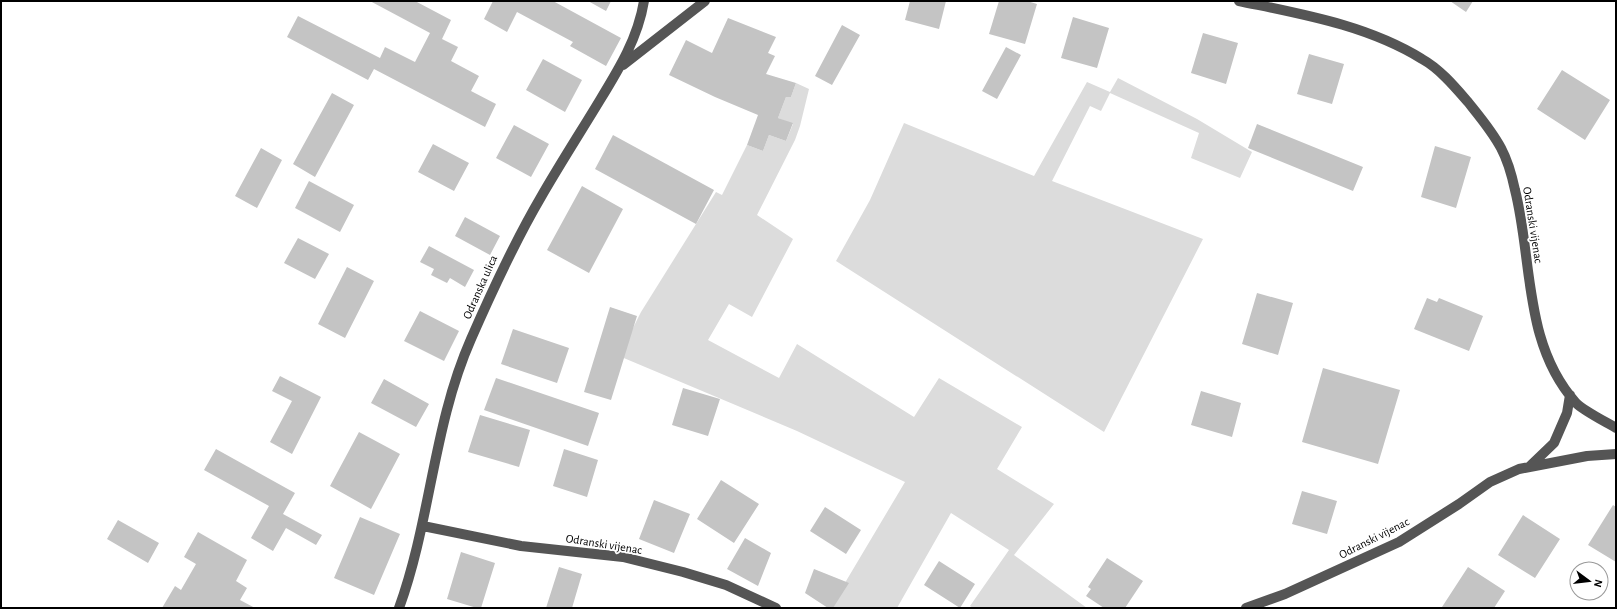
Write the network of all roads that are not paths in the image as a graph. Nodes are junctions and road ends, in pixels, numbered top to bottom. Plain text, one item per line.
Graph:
1 (644, 1) edge
2 (705, 1) edge
3 (1239, 1) edge
4 (619, 68) junction
5 (1570, 395) junction
6 (1616, 428) edge
7 (1616, 454) edge
8 (1529, 467) junction
9 (423, 526) junction
10 (399, 608) edge
11 (776, 608) edge
12 (1246, 608) edge

1 - 4 street, Odranska ulica
2 - 4 street
3 - 5 street, Odranski vijenac
4 - 9 street, Odranska ulica
5 - 6 street, Odranski vijenac
5 - 8 street, Odranski vijenac
7 - 8 street, Odranski vijenac
8 - 12 street, Odranski vijenac
9 - 10 street, Odranska ulica
9 - 11 street, Odranski vijenac

